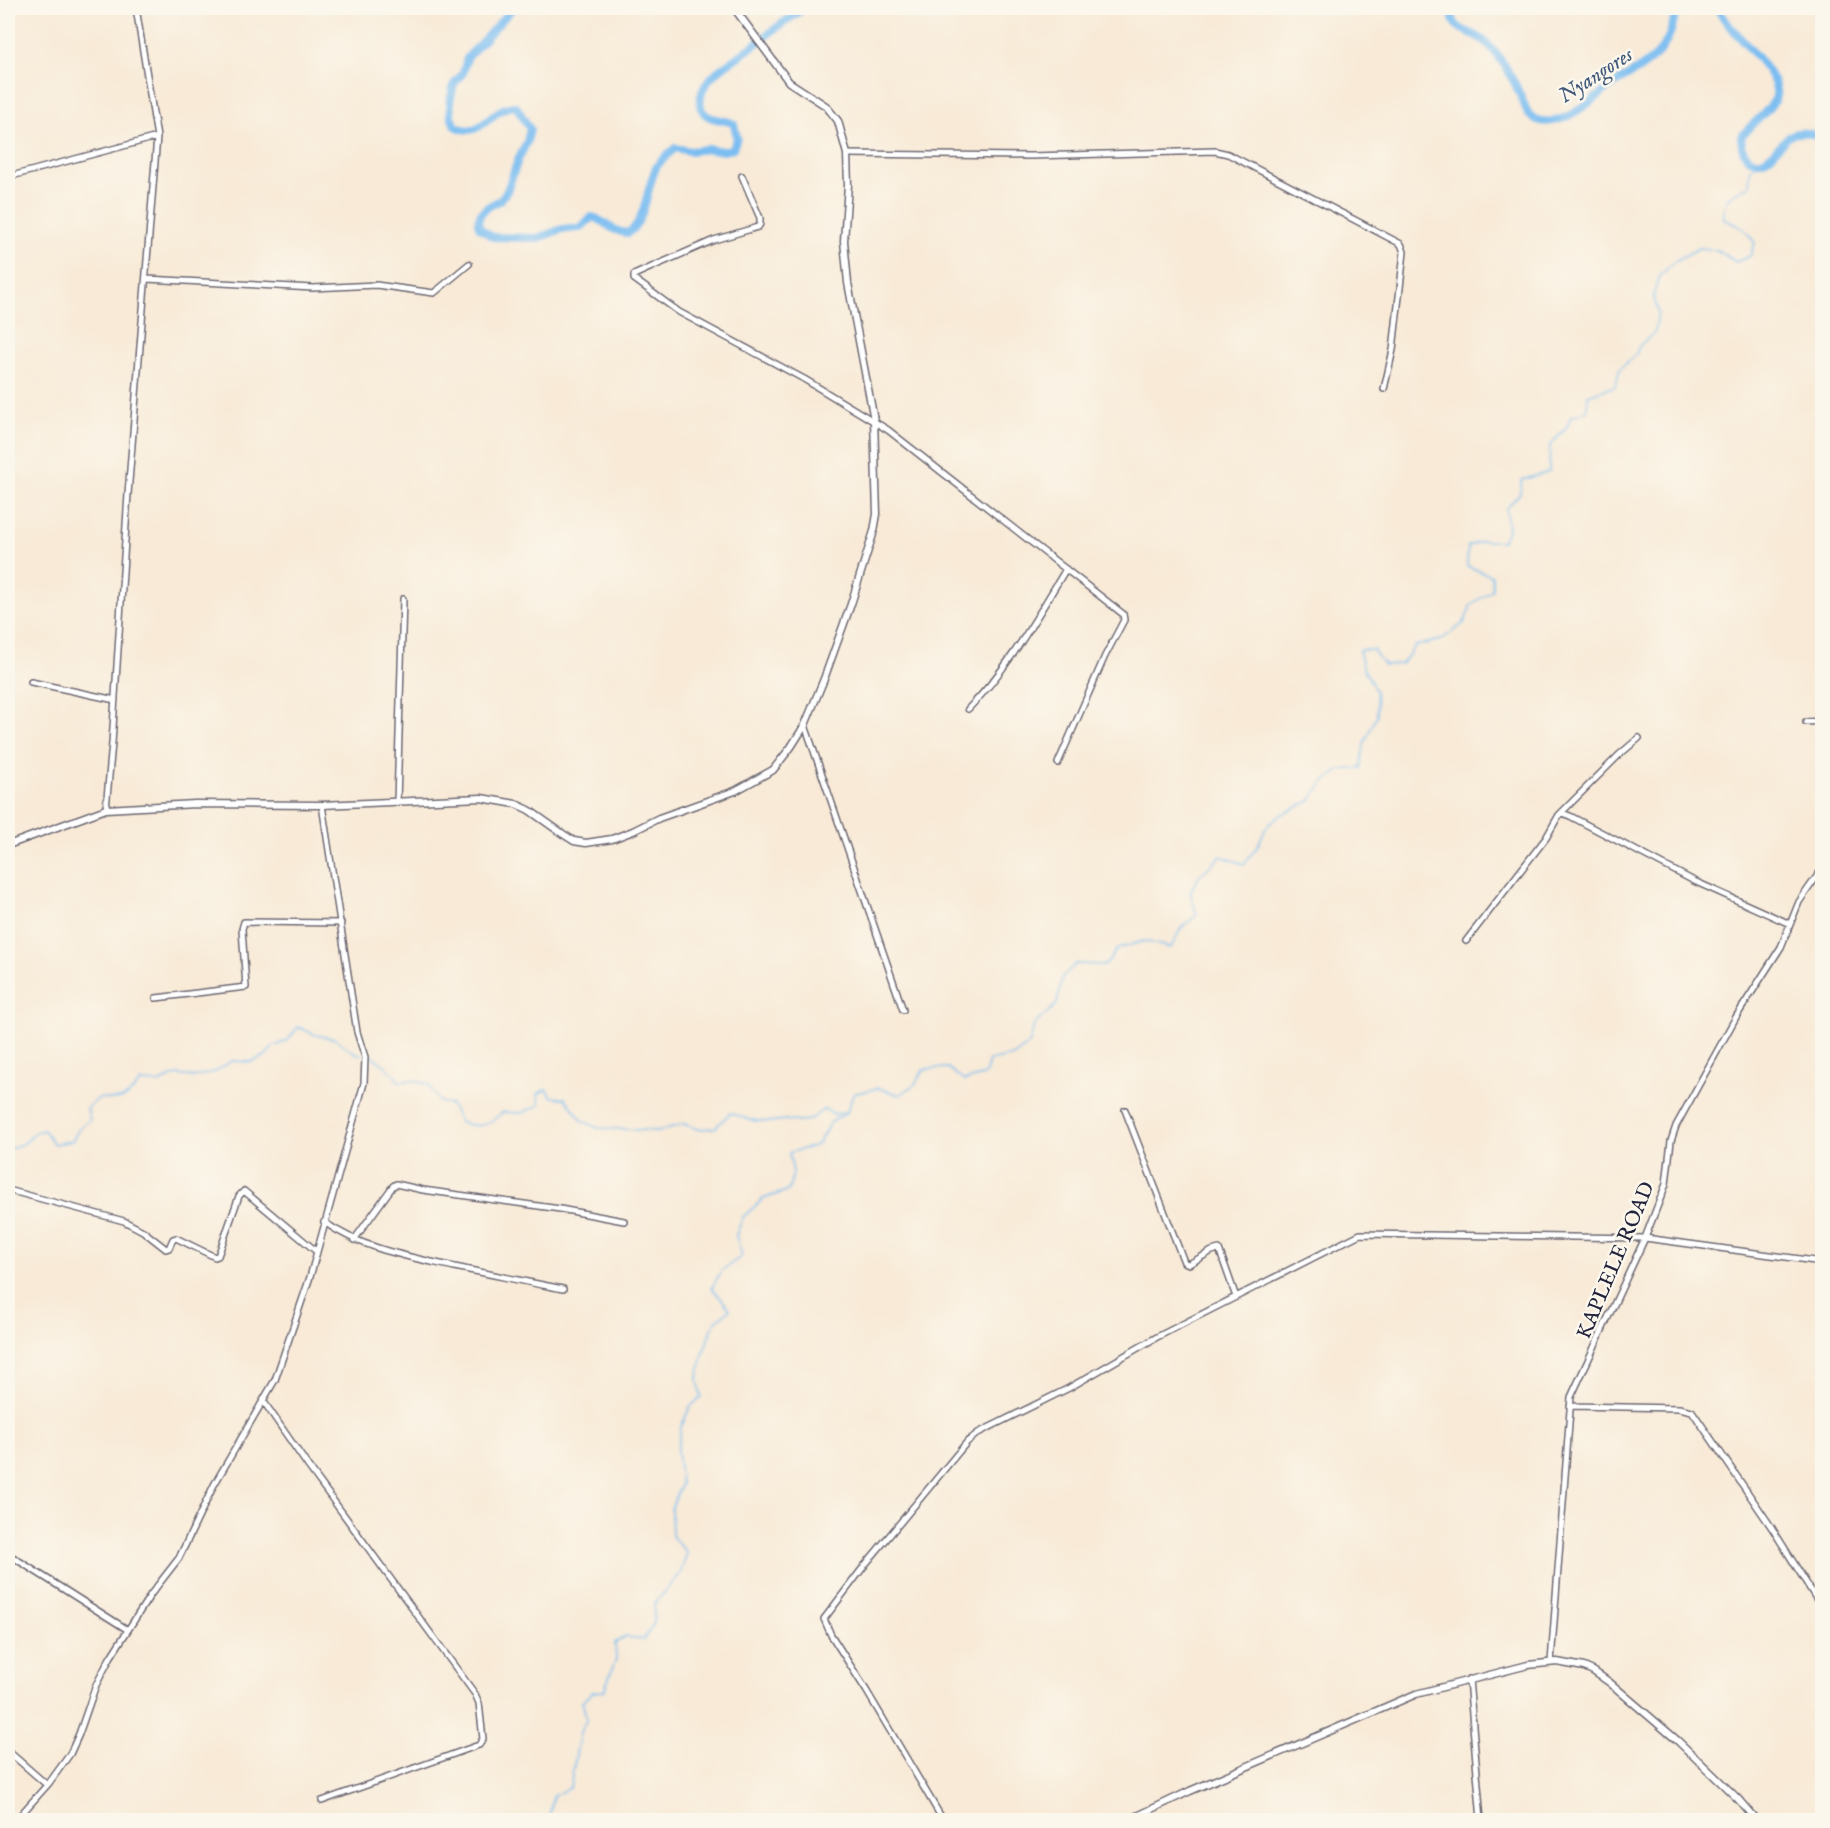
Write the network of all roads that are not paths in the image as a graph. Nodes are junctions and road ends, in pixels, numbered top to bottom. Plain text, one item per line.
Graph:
1 (136, 8) edge
2 (734, 8) edge
3 (157, 137) junction
4 (847, 154) junction
5 (8, 177) edge
6 (742, 177) dead end
7 (469, 264) dead end
8 (147, 279) junction
9 (1384, 389) dead end
10 (874, 420) junction
11 (1066, 569) junction
12 (403, 599) dead end
13 (31, 682) dead end
14 (115, 700) junction
15 (968, 709) dead end
16 (1822, 721) edge
17 (1806, 722) dead end
18 (805, 725) junction
19 (1639, 738) dead end
20 (1058, 763) dead end
21 (397, 802) junction
22 (322, 805) junction
23 (106, 809) junction
24 (1562, 813) junction
25 (8, 844) edge
26 (1822, 869) edge
27 (1820, 877) edge
28 (341, 922) junction
29 (1790, 924) junction
30 (1466, 941) dead end
31 (156, 998) dead end
32 (903, 1010) dead end
33 (1125, 1110) dead end
34 (8, 1190) edge
35 (624, 1221) dead end
36 (324, 1222) junction
37 (1645, 1238) junction
38 (354, 1240) junction
39 (316, 1251) junction
40 (1822, 1262) edge
41 (562, 1290) dead end
42 (1236, 1297) junction
43 (264, 1402) junction
44 (1570, 1406) junction
45 (8, 1554) edge
46 (1822, 1606) edge
47 (128, 1630) junction
48 (1551, 1662) junction
49 (1469, 1679) junction
50 (8, 1750) edge
51 (47, 1785) junction
52 (322, 1801) dead end
53 (16, 1821) edge
54 (943, 1821) edge
55 (1129, 1821) edge
56 (1481, 1821) edge
57 (1756, 1821) edge

1 - 3 street
2 - 4 street
3 - 5 street
3 - 8 street
4 - 9 street
4 - 10 street
6 - 10 street
7 - 8 street
8 - 14 street
10 - 11 street
10 - 18 street
11 - 15 street
11 - 20 street
12 - 21 street
13 - 14 street
14 - 23 street
16 - 17 street
18 - 21 street
18 - 32 street
19 - 24 street
21 - 22 street
22 - 23 street
22 - 28 street
23 - 25 street
24 - 29 street
24 - 30 street
26 - 27 street, KAPLELE ROAD
27 - 29 street, KAPLELE ROAD
28 - 31 street
28 - 36 street
29 - 37 street, KAPLELE ROAD
33 - 42 street
34 - 39 street
35 - 38 street
36 - 38 street
36 - 39 street
37 - 40 street
37 - 42 street
37 - 44 street, KAPLELE ROAD
38 - 41 street
39 - 43 street
42 - 54 street
43 - 47 street
43 - 52 street
44 - 46 street
44 - 48 street, KAPLELE ROAD
45 - 47 street
47 - 51 street
48 - 49 street
48 - 57 street
49 - 55 street
49 - 56 street
50 - 51 street
51 - 53 street

